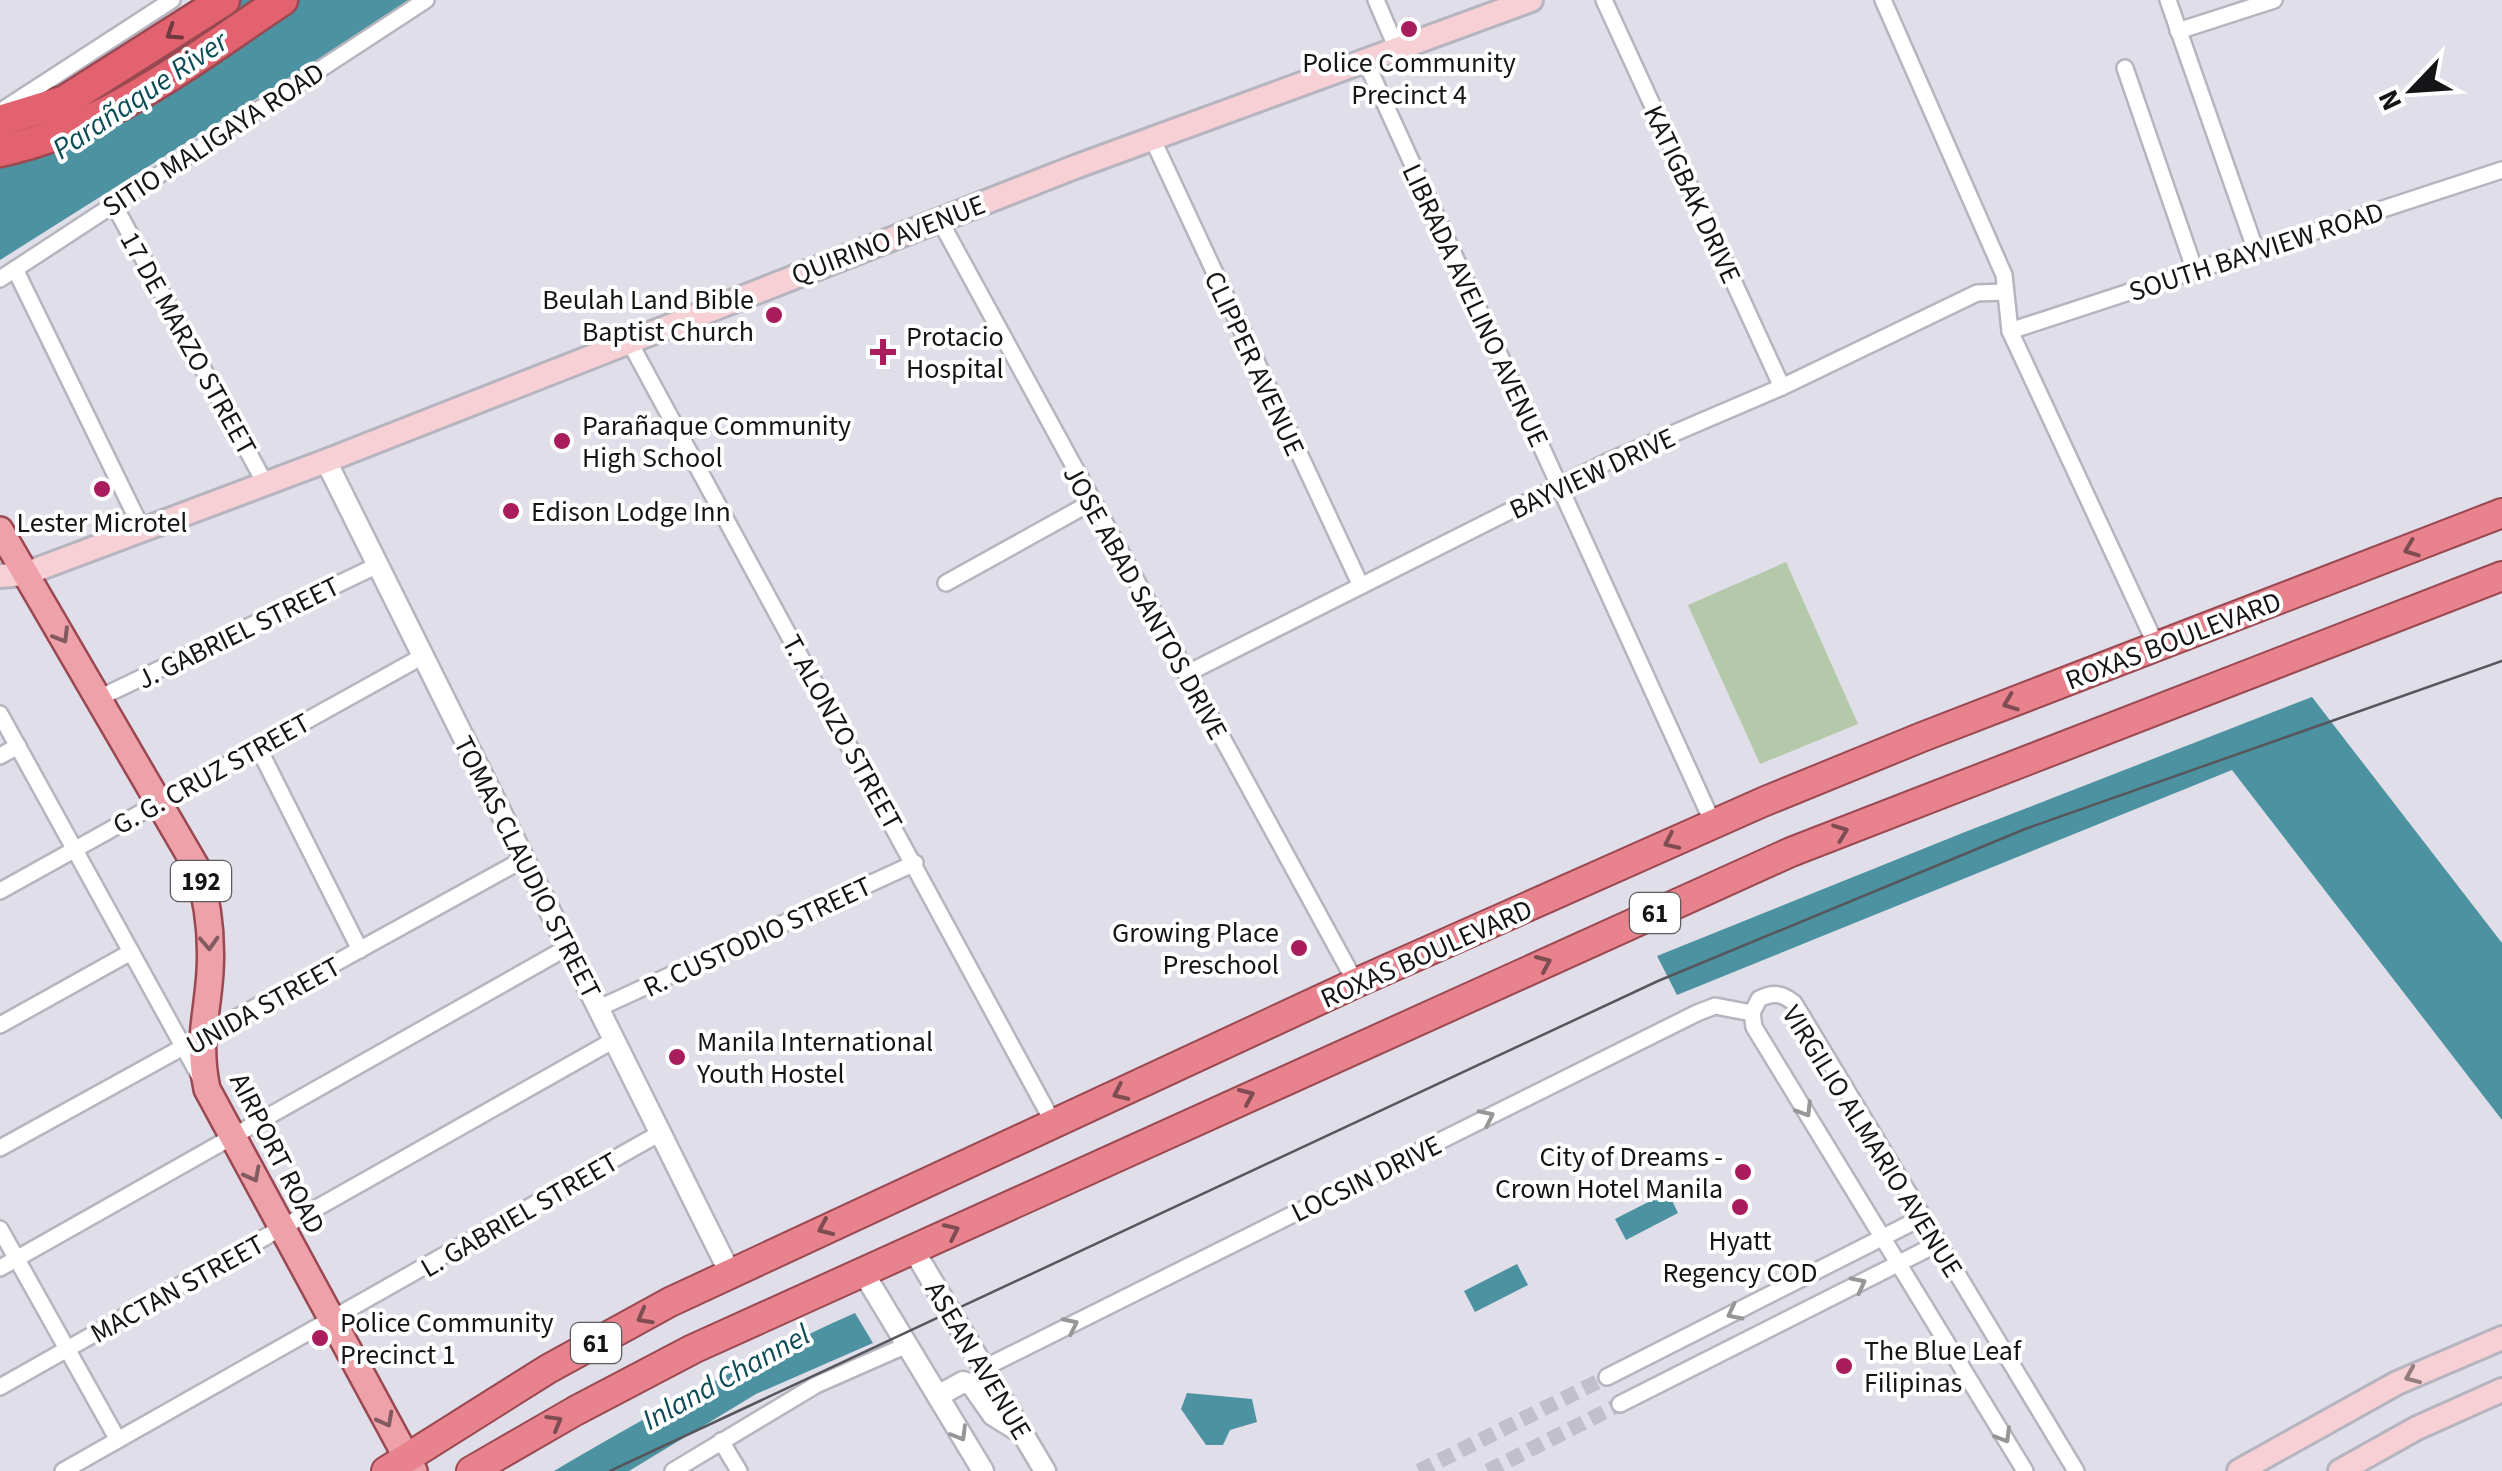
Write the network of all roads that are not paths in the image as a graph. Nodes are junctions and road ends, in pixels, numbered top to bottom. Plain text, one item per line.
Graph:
1 (172, 0) edge
2 (224, 0) edge
3 (282, 0) edge
4 (426, 0) edge
5 (1376, 0) edge
6 (1531, 0) edge
7 (1604, 0) edge
8 (1883, 0) edge
9 (2168, 0) edge
10 (2274, 0) edge
11 (2178, 31) junction
12 (1397, 48) junction
13 (1365, 60) junction
14 (2125, 68) dead end
15 (0, 112) edge
16 (0, 121) edge
17 (1152, 138) junction
18 (0, 151) edge
19 (2502, 170) edge
20 (112, 204) junction
21 (939, 220) junction
22 (2256, 251) junction
23 (2195, 271) junction
24 (7, 274) edge
25 (2005, 292) junction
26 (2010, 331) junction
27 (629, 341) junction
28 (1782, 387) junction
29 (326, 461) junction
30 (265, 484) junction
31 (1559, 487) junction
32 (1092, 502) junction
33 (2502, 513) edge
34 (142, 529) junction
35 (0, 530) edge
36 (378, 565) junction
37 (12, 575) edge
38 (2502, 576) edge
39 (946, 583) dead end
40 (1361, 586) junction
41 (0, 592) edge
42 (2156, 646) junction
43 (423, 656) junction
44 (1186, 674) junction
45 (99, 698) junction
46 (0, 714) edge
47 (18, 746) junction
48 (258, 747) junction
49 (0, 756) edge
50 (160, 801) junction
51 (1713, 823) junction
52 (74, 848) junction
53 (524, 859) junction
54 (915, 863) junction
55 (0, 891) edge
56 (568, 948) junction
57 (360, 950) junction
58 (131, 952) junction
59 (1356, 983) junction
60 (598, 1008) junction
61 (1752, 1013) junction
62 (0, 1025) edge
63 (614, 1040) junction
64 (192, 1044) junction
65 (1054, 1124) junction
66 (660, 1133) junction
67 (232, 1136) junction
68 (0, 1148) edge
69 (1921, 1218) junction
70 (0, 1229) edge
71 (282, 1229) junction
72 (1884, 1238) junction
73 (1937, 1244) junction
74 (913, 1248) junction
75 (17, 1259) junction
76 (1899, 1263) junction
77 (0, 1268) edge
78 (730, 1272) junction
79 (863, 1272) junction
80 (333, 1321) junction
81 (2502, 1338) edge
82 (907, 1344) junction
83 (67, 1349) junction
84 (984, 1368) junction
85 (1607, 1376) tunnel mouth
86 (0, 1386) edge
87 (2502, 1390) edge
88 (938, 1396) junction
89 (1620, 1404) tunnel mouth
90 (1023, 1434) junction
91 (118, 1440) junction
92 (721, 1441) junction
93 (402, 1467) edge
94 (63, 1471) edge
95 (471, 1471) edge
96 (673, 1471) edge
97 (739, 1471) edge
98 (983, 1471) edge
99 (1045, 1471) edge
100 (2026, 1471) edge
101 (2076, 1471) edge
102 (2239, 1471) edge
103 (2340, 1471) edge

1 - 15 street
2 -> 16 highway
3 - 18 highway
4 - 20 street, SITIO MALIGAYA ROAD
5 - 12 street
6 - 12 main road, QUIRINO AVENUE
7 - 28 street, KATIGBAK DRIVE
8 - 25 street
9 - 11 street
10 - 11 street
11 - 22 street
12 - 13 main road, QUIRINO AVENUE
13 - 17 main road, QUIRINO AVENUE
13 - 31 street, LIBRADA AVELINO AVENUE
14 - 23 street
17 - 21 main road, QUIRINO AVENUE
17 - 40 street, CLIPPER AVENUE
19 - 22 street, SOUTH BAYVIEW ROAD
20 - 24 street, SITIO MALIGAYA ROAD
20 - 30 street, 17 DE MARZO STREET
21 - 27 main road, QUIRINO AVENUE
21 - 32 street, JOSE ABAD SANTOS DRIVE
22 - 23 street, SOUTH BAYVIEW ROAD
23 - 26 street, SOUTH BAYVIEW ROAD
24 - 34 street
25 - 26 street
25 - 28 street, BAYVIEW DRIVE
26 - 42 street
27 - 29 main road, QUIRINO AVENUE
27 - 54 street, T. ALONZO STREET
28 - 31 street, BAYVIEW DRIVE
29 - 30 main road, QUIRINO AVENUE
29 - 36 street, TOMAS CLAUDIO STREET
30 - 34 main road, QUIRINO AVENUE
31 - 40 street, BAYVIEW DRIVE
31 - 51 street, LIBRADA AVELINO AVENUE
32 - 39 street
32 - 44 street, JOSE ABAD SANTOS DRIVE
33 -> 42 highway, ROXAS BOULEVARD / 61
34 - 37 main road, QUIRINO AVENUE
35 - 37 main road, AIRPORT ROAD / 192
36 - 43 street, TOMAS CLAUDIO STREET
36 - 45 street, J. GABRIEL STREET
37 - 41 main road, QUIRINO AVENUE
37 -> 45 main road, AIRPORT ROAD / 192
74 -> 38 highway, ROXAS BOULEVARD / 61
40 - 44 street, BAYVIEW DRIVE
42 -> 51 highway, ROXAS BOULEVARD / 61
43 - 48 street, G. G. CRUZ STREET
43 - 53 street, TOMAS CLAUDIO STREET
44 - 59 street, JOSE ABAD SANTOS DRIVE
45 - 50 main road, AIRPORT ROAD / 192
46 - 47 street
47 - 49 street
47 - 52 street
48 - 50 street, G. G. CRUZ STREET
48 - 57 street
50 - 52 street, G. G. CRUZ STREET
50 -> 64 main road, AIRPORT ROAD / 192
51 -> 59 highway, ROXAS BOULEVARD / 61
52 - 55 street, G. G. CRUZ STREET
52 - 58 street
53 - 56 street, TOMAS CLAUDIO STREET
53 - 57 street, UNIDA STREET
54 - 60 street, R. CUSTODIO STREET
54 - 65 street, T. ALONZO STREET
56 - 60 street, TOMAS CLAUDIO STREET
56 - 67 street
57 - 64 street, UNIDA STREET
58 - 62 street
58 - 64 street
59 -> 65 highway, ROXAS BOULEVARD / 61
60 - 63 street, TOMAS CLAUDIO STREET
61 - 69 street, VIRGILIO ALMARIO AVENUE
61 -> 72 street, VIRGILIO ALMARIO AVENUE
84 -> 61 street, LOCSIN DRIVE
63 - 66 street, TOMAS CLAUDIO STREET
63 - 71 street, MACTAN STREET
64 - 67 main road, AIRPORT ROAD / 192
64 - 68 street, UNIDA STREET
65 -> 78 highway, ROXAS BOULEVARD / 61
66 - 78 street, TOMAS CLAUDIO STREET
66 - 80 street, L. GABRIEL STREET
67 -> 71 main road, AIRPORT ROAD / 192
67 - 75 street
69 - 72 street
69 - 73 street, VIRGILIO ALMARIO AVENUE
70 - 75 street
71 - 80 main road, AIRPORT ROAD / 192
71 - 83 street, MACTAN STREET
72 - 76 street, VIRGILIO ALMARIO AVENUE
72 -> 85 street
73 - 76 street
73 - 101 street, VIRGILIO ALMARIO AVENUE
74 - 79 highway, ROXAS BOULEVARD / 61
74 - 84 street, ASEAN AVENUE
75 - 77 street
75 - 83 street
89 -> 76 street
76 -> 100 street, VIRGILIO ALMARIO AVENUE
78 -> 93 highway, ROXAS BOULEVARD / 61
79 - 82 street, ASEAN AVENUE
95 -> 79 highway, ROXAS BOULEVARD / 61
80 - 91 street, L. GABRIEL STREET
80 -> 93 main road, AIRPORT ROAD / 192
81 -> 102 main road
82 - 88 street, ASEAN AVENUE
82 - 92 street
83 - 86 street, MACTAN STREET
83 - 91 street
84 - 90 street, ASEAN AVENUE
87 - 103 main road
88 - 90 street
88 -> 98 street, ASEAN AVENUE
90 - 99 street, ASEAN AVENUE
91 - 94 street, L. GABRIEL STREET
92 - 96 street
92 - 97 street

